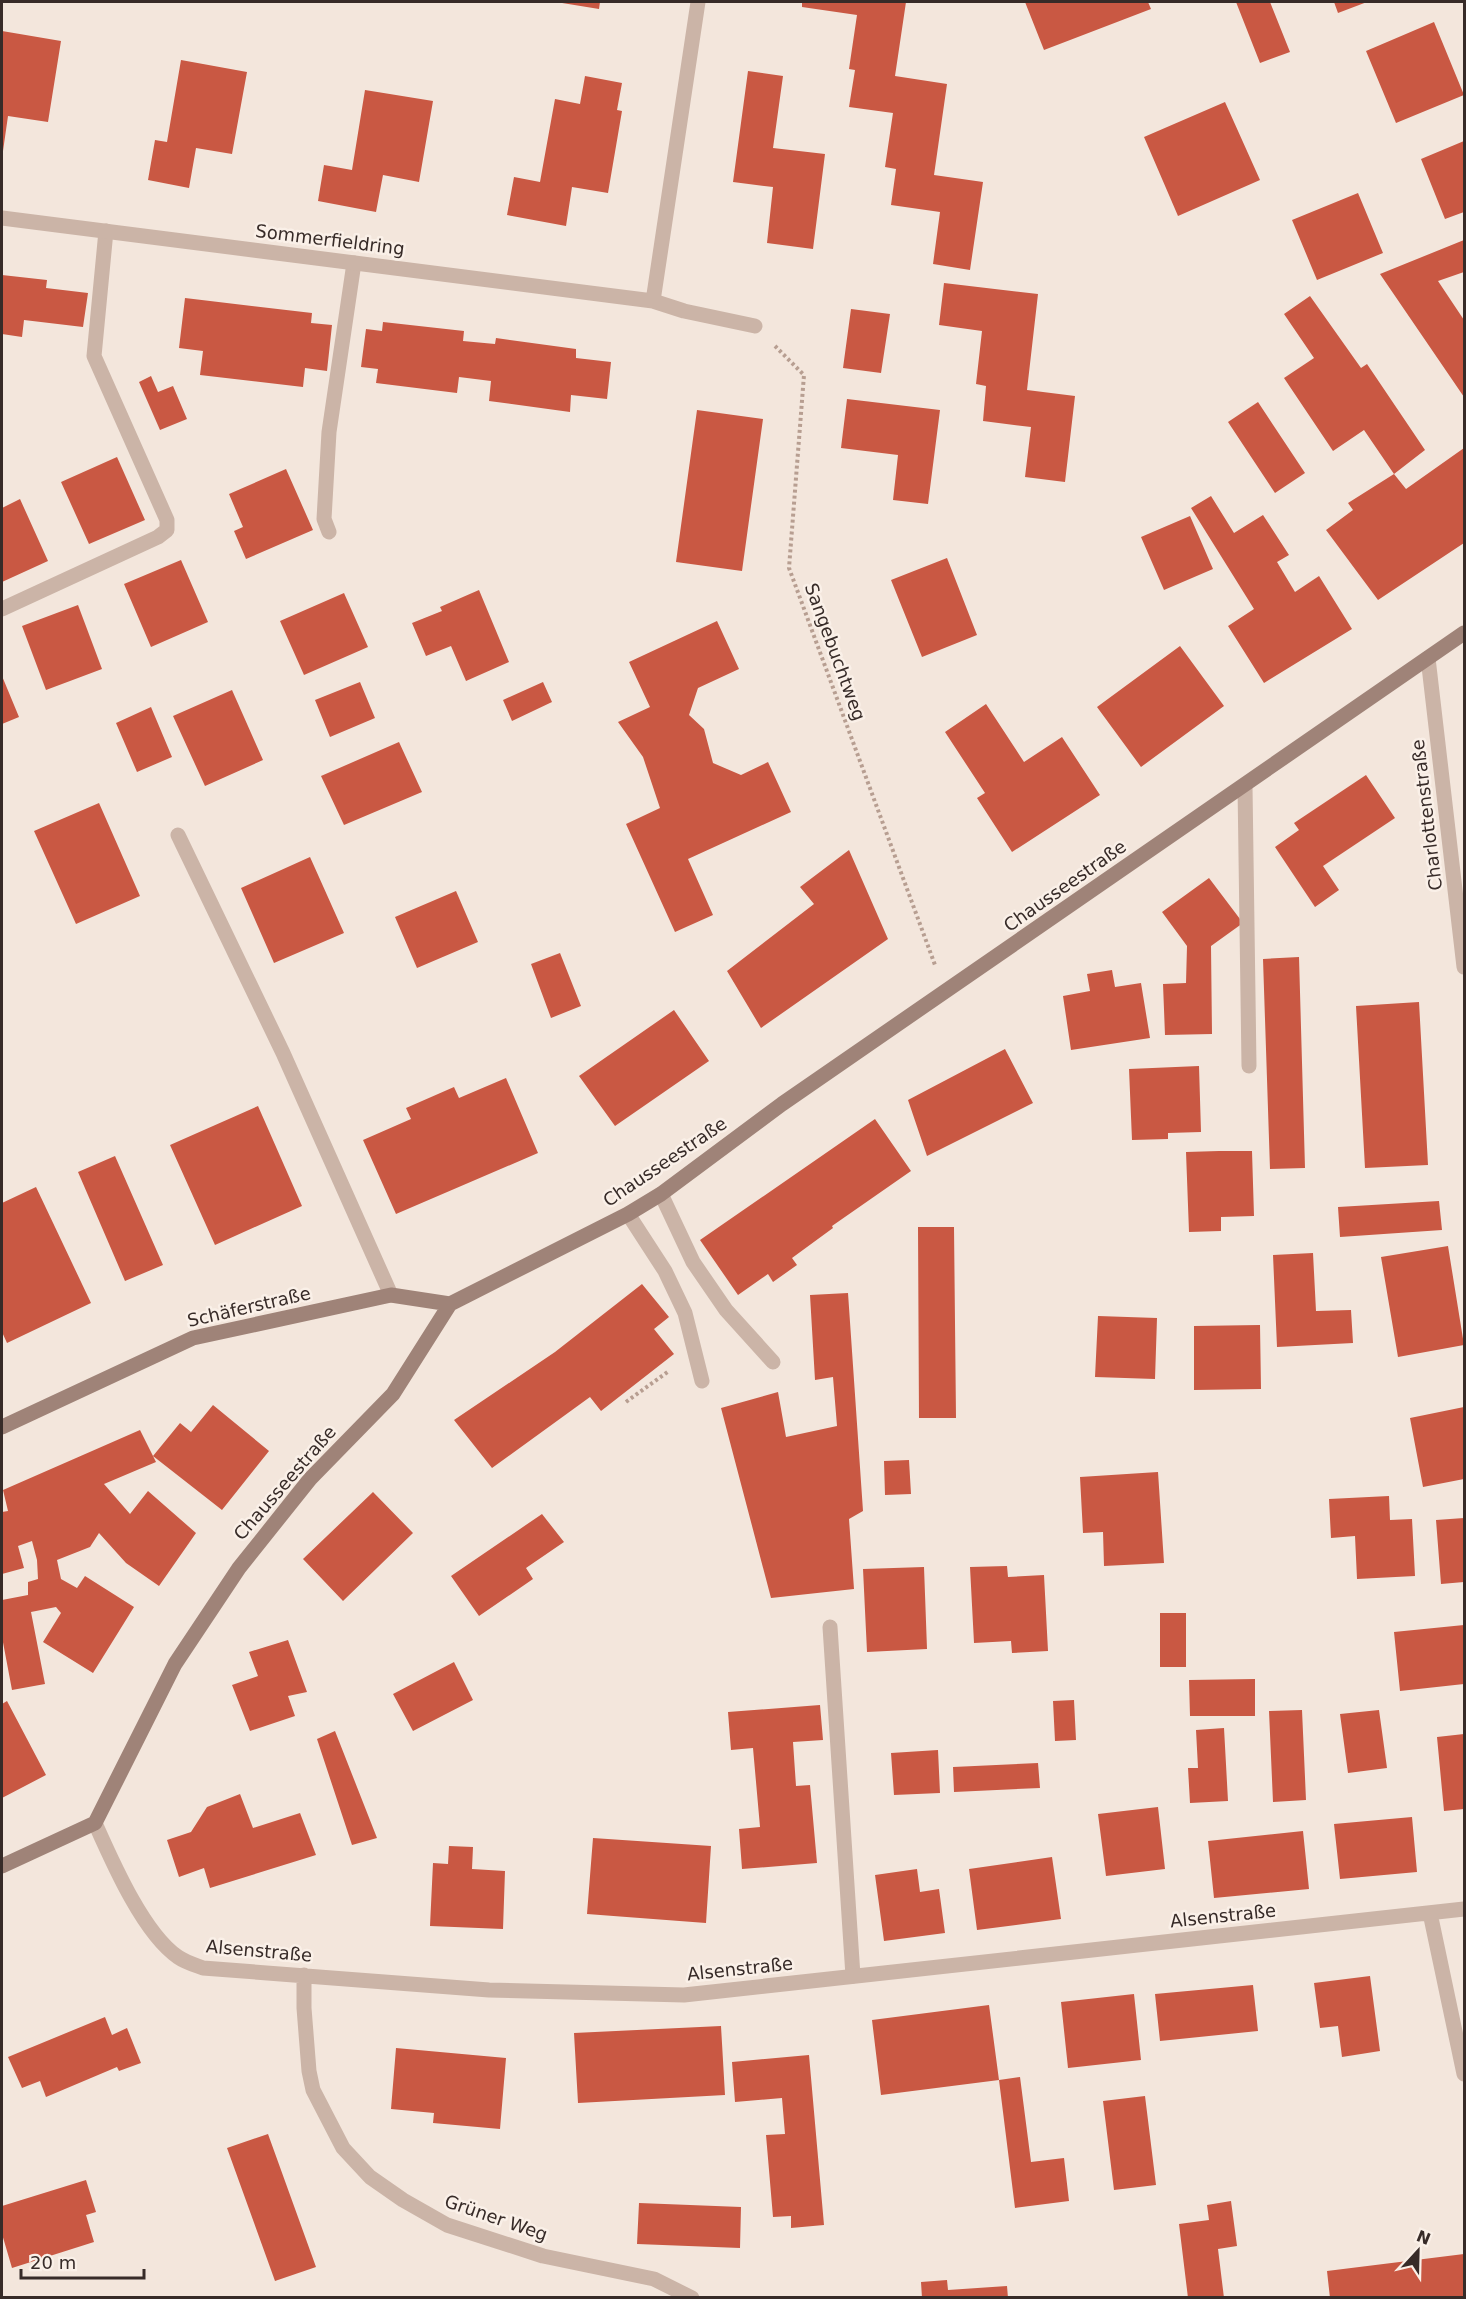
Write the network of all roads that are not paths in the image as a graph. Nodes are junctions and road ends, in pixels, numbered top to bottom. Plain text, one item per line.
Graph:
1 (698, 2) edge
2 (2, 218) edge
3 (106, 231) junction
4 (354, 263) junction
5 (653, 301) junction
6 (755, 326) road end
7 (329, 532) dead end
8 (2, 609) edge
9 (1464, 633) edge
10 (1428, 658) junction
11 (1245, 786) junction
12 (178, 835) dead end
13 (1464, 967) edge
14 (1249, 1066) dead end
15 (661, 1194) junction
16 (628, 1214) junction
17 (392, 1294) junction
18 (450, 1304) junction
19 (773, 1362) dead end
20 (702, 1381) dead end
21 (2, 1427) edge
22 (830, 1627) dead end
23 (95, 1823) junction
24 (2, 1866) edge
25 (1464, 1910) edge
26 (1430, 1913) junction
27 (304, 1975) junction
28 (853, 1976) junction
29 (1464, 2074) edge
30 (692, 2298) edge

1 - 5 street
2 - 3 street, Sommerfieldring
3 - 4 street, Sommerfieldring
3 - 8 street
4 - 5 street, Sommerfieldring
4 - 7 street
5 - 6 street, Sommerfieldring
9 - 10 street, Chausseestraße
10 - 11 street, Chausseestraße
10 - 13 street, Charlottenstraße
11 - 14 street
11 - 15 street, Chausseestraße
12 - 17 street
15 - 16 street, Chausseestraße
15 - 19 street
16 - 18 street, Chausseestraße
16 - 20 street
17 - 18 street, Schäferstraße
17 - 21 street, Schäferstraße
18 - 23 street, Chausseestraße
22 - 28 street
23 - 24 street
23 - 27 street, Alsenstraße
25 - 26 street, Alsenstraße
26 - 28 street, Alsenstraße
26 - 29 street
27 - 28 street, Alsenstraße
27 - 30 street, Grüner Weg

